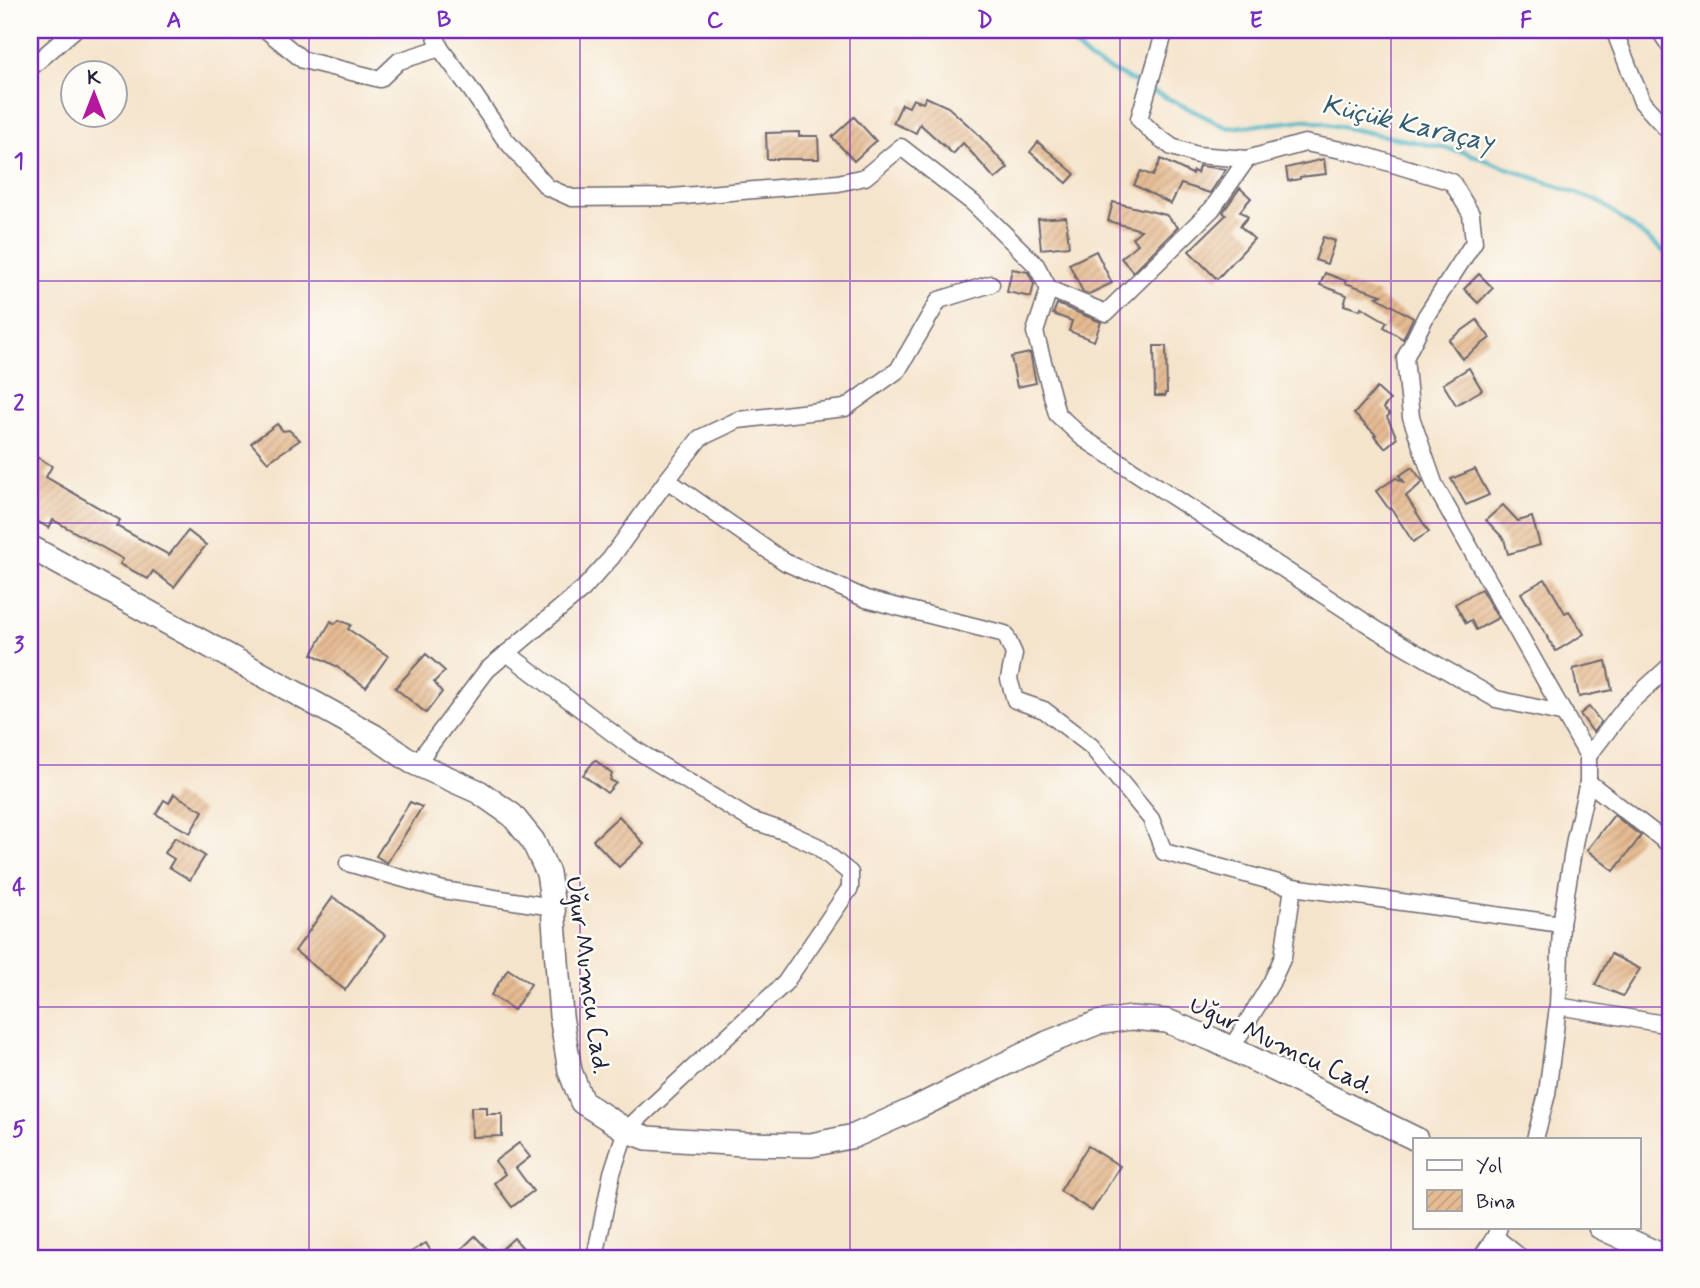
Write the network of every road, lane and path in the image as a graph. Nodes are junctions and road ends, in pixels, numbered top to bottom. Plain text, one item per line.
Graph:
1 (74, 30) edge
2 (266, 30) edge
3 (434, 30) edge
4 (1165, 30) edge
5 (1614, 30) edge
6 (1659, 30) edge
7 (1670, 46) edge
8 (440, 48) junction
9 (30, 68) edge
10 (1670, 133) edge
11 (1247, 159) junction
12 (991, 284) dead end
13 (1049, 289) junction
14 (667, 480) junction
15 (30, 547) edge
16 (507, 653) junction
17 (1670, 666) edge
18 (1565, 714) junction
19 (1588, 756) junction
20 (416, 764) junction
21 (1588, 782) junction
22 (1670, 845) edge
23 (348, 863) dead end
24 (1293, 887) junction
25 (553, 907) junction
26 (1561, 924) junction
27 (1559, 1006) junction
28 (1670, 1025) edge
29 (1231, 1049) junction
30 (626, 1130) junction
31 (1414, 1138) edge
32 (1535, 1138) edge
33 (1602, 1228) edge
34 (1497, 1232) edge
35 (595, 1258) edge
36 (1481, 1258) edge
37 (1521, 1258) edge
38 (1667, 1258) edge

1 - 9 street
2 - 8 street
3 - 8 street
4 - 11 street
5 - 10 street
6 - 7 street
8 - 13 street
11 - 13 street
11 - 18 street
12 - 14 street
13 - 18 street
14 - 16 street
14 - 24 street
15 - 20 street, Uğur Mumcu Cad.
16 - 20 street
16 - 30 street
17 - 19 street
18 - 19 street
19 - 21 street
20 - 25 street, Uğur Mumcu Cad.
21 - 22 street
21 - 26 street
23 - 25 street
24 - 26 street
24 - 29 street
25 - 30 street, Uğur Mumcu Cad.
26 - 27 street
27 - 28 street
27 - 32 street
29 - 30 street, Uğur Mumcu Cad.
29 - 31 street, Uğur Mumcu Cad.
30 - 35 street
33 - 38 street
34 - 36 street
34 - 37 street

